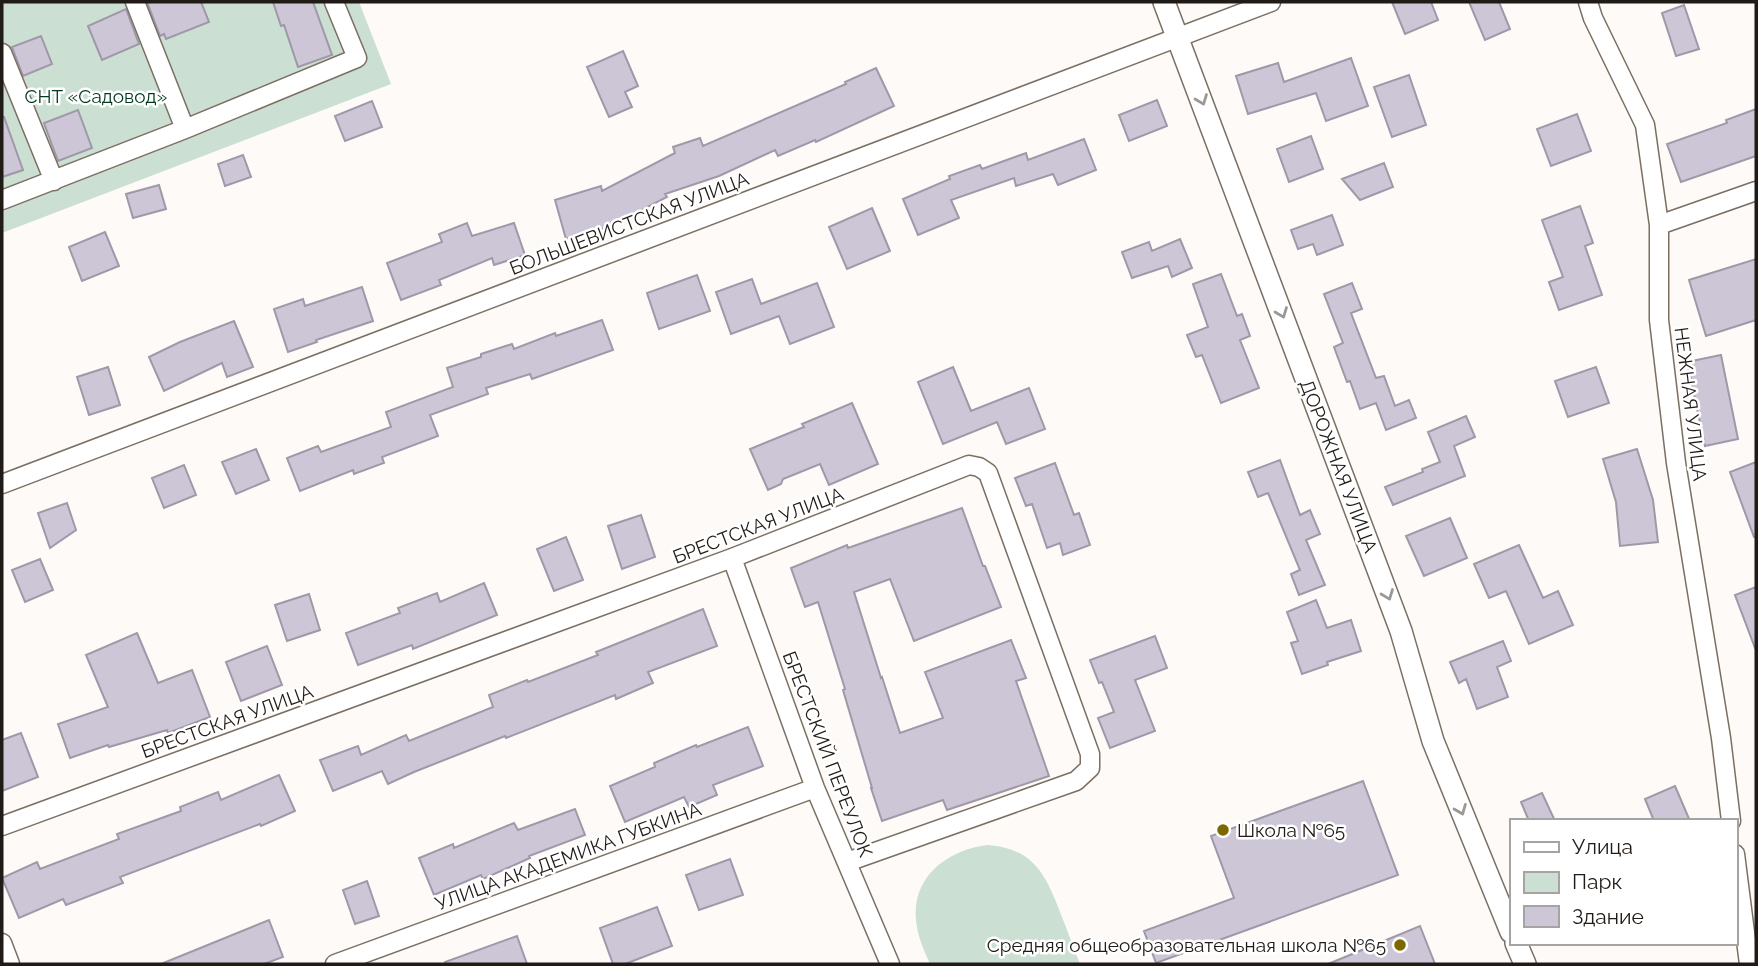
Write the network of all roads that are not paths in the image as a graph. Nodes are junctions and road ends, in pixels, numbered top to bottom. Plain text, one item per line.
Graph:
1 (135, 2) edge
2 (334, 2) edge
3 (1164, 2) edge
4 (1271, 2) edge
5 (1588, 2) edge
6 (1177, 37) junction
7 (2, 53) edge
8 (185, 129) junction
9 (54, 181) junction
10 (1756, 191) edge
11 (2, 200) edge
12 (1659, 225) junction
13 (2, 484) edge
14 (732, 558) junction
15 (815, 788) junction
16 (1731, 819) edge
17 (2, 826) edge
18 (847, 862) junction
19 (1737, 870) edge
20 (1510, 930) edge
21 (2, 943) edge
22 (1517, 945) edge
23 (10, 964) edge
24 (335, 964) edge
25 (890, 964) edge
26 (1525, 964) edge
27 (1749, 964) edge

1 - 8 street
2 - 8 street
3 - 6 street, ДОРОЖНАЯ УЛИЦА
4 - 6 street, БОЛЬШЕВИСТСКАЯ УЛИЦА
5 - 12 street, НЕЖНАЯ УЛИЦА
6 - 13 street, БОЛЬШЕВИСТСКАЯ УЛИЦА
6 -> 20 street, ДОРОЖНАЯ УЛИЦА
7 - 9 street
8 - 9 street
9 - 11 street
10 - 12 street
12 - 16 street, НЕЖНАЯ УЛИЦА
14 - 15 street, БРЕСТСКИЙ ПЕРЕУЛОК
14 - 17 street, БРЕСТСКАЯ УЛИЦА
14 - 18 street, БРЕСТСКАЯ УЛИЦА
15 - 18 street, БРЕСТСКИЙ ПЕРЕУЛОК
15 - 24 street, УЛИЦА АКАДЕМИКА ГУБКИНА
18 - 25 street, БРЕСТСКИЙ ПЕРЕУЛОК
19 - 27 street
21 - 23 street
22 - 26 street

